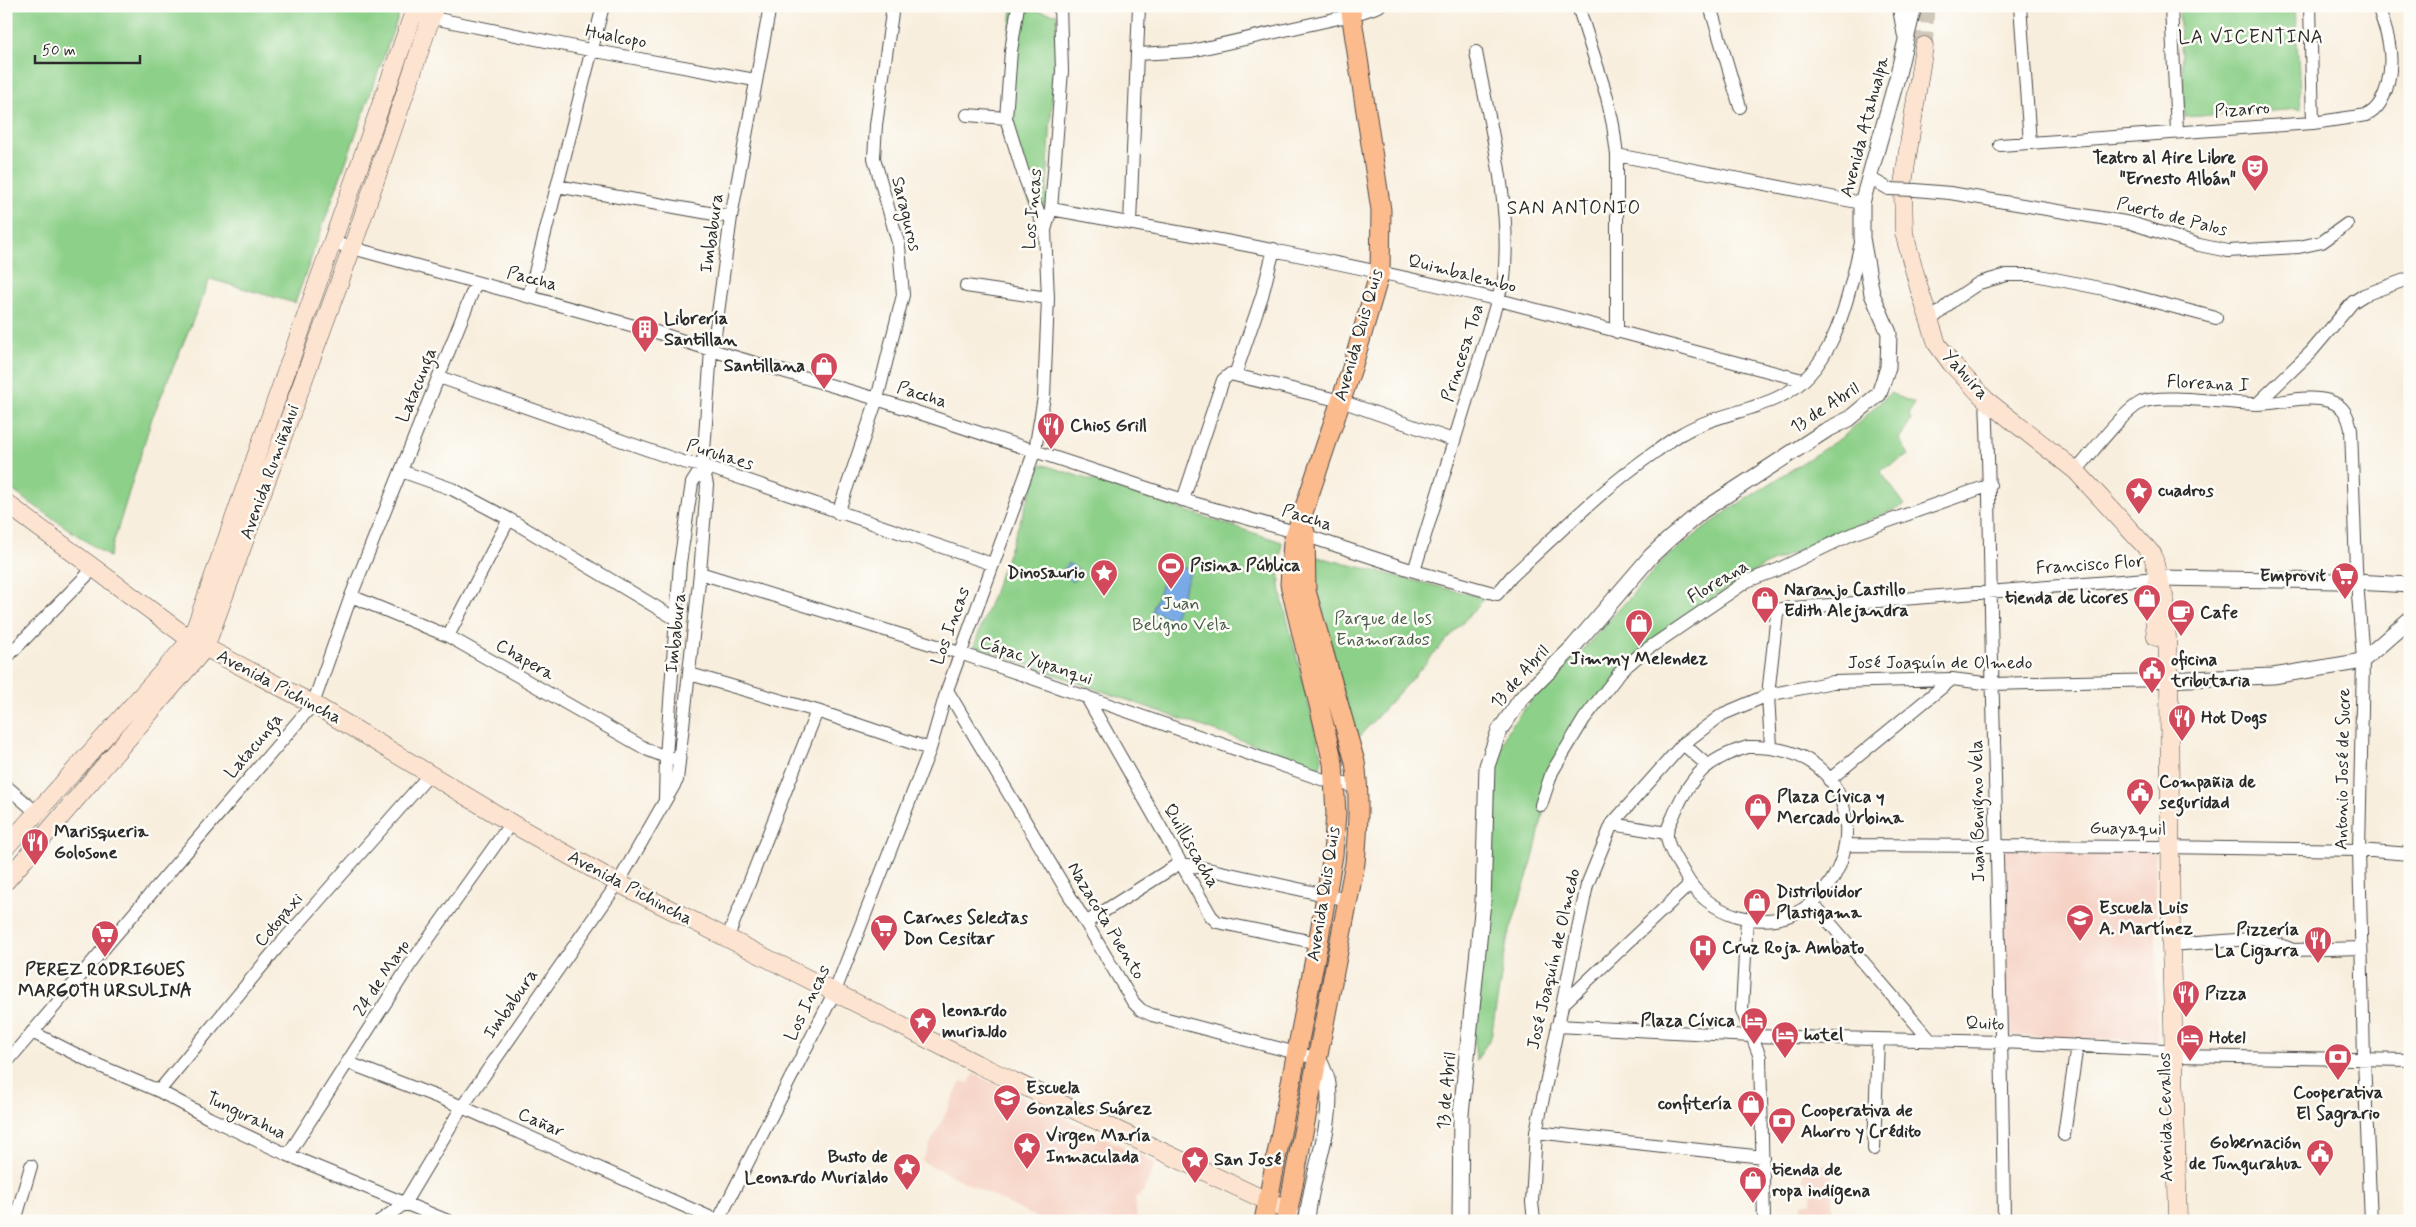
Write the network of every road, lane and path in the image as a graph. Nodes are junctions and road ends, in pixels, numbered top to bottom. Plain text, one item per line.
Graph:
1 (603, 6) edge
2 (770, 6) edge
3 (893, 6) edge
4 (1018, 6) edge
5 (1060, 6) edge
6 (1139, 6) edge
7 (1379, 6) edge
8 (1578, 6) edge
9 (1710, 6) edge
10 (1900, 6) edge
11 (1914, 6) edge
12 (2020, 6) edge
13 (2171, 6) edge
14 (2310, 6) edge
15 (2378, 6) edge
16 (415, 10) edge
17 (1351, 11) edge
18 (433, 12) edge
19 (1906, 45) junction
20 (1924, 46) tunnel mouth
21 (590, 50) junction
22 (1476, 52) dead end
23 (1138, 54) junction
24 (755, 80) junction
25 (1740, 107) dead end
26 (967, 115) dead end
27 (1006, 118) junction
28 (2312, 123) junction
29 (2176, 131) junction
30 (2030, 143) junction
31 (2000, 145) dead end
32 (1617, 156) junction
33 (1868, 177) junction
34 (557, 186) junction
35 (1862, 204) junction
36 (1051, 209) junction
37 (731, 217) junction
38 (1130, 223) junction
39 (2347, 224) dead end
40 (1046, 230) junction
41 (1862, 238) junction
42 (331, 242) junction
43 (352, 248) junction
44 (1274, 249) junction
45 (1380, 272) junction
46 (2410, 278) edge
47 (476, 283) junction
48 (966, 286) dead end
49 (529, 296) junction
50 (1048, 298) junction
51 (1499, 300) junction
52 (2216, 318) dead end
53 (1929, 322) junction
54 (1617, 332) junction
55 (711, 350) junction
56 (1232, 374) junction
57 (439, 377) junction
58 (1802, 380) junction
59 (1879, 394) joint
60 (877, 399) junction
61 (1986, 400) junction
62 (1341, 402) junction
63 (2257, 404) junction
64 (1453, 440) junction
65 (1035, 450) junction
66 (703, 466) junction
67 (401, 471) junction
68 (2076, 471) junction
69 (1990, 485) junction
70 (1183, 500) junction
71 (6, 503) edge
72 (838, 513) junction
73 (509, 519) junction
74 (1300, 534) junction
75 (992, 564) junction
76 (94, 568) junction
77 (1414, 571) junction
78 (700, 572) junction
79 (2158, 578) junction
80 (2357, 582) junction
81 (2410, 585) edge
82 (1990, 591) junction
83 (351, 596) junction
84 (676, 619) junction
85 (2410, 620) edge
86 (448, 636) junction
87 (198, 644) junction
88 (960, 652) junction
89 (6, 658) edge
90 (2363, 660) junction
91 (690, 674) junction
92 (1952, 678) junction
93 (2164, 680) junction
94 (1992, 684) junction
95 (947, 690) junction
96 (1768, 695) junction
97 (1086, 696) junction
98 (313, 704) junction
99 (817, 711) junction
100 (1683, 744) junction
101 (1770, 747) junction
102 (930, 749) junction
103 (666, 757) junction
104 (679, 759) junction
105 (1707, 765) junction
106 (430, 774) junction
107 (1829, 780) junction
108 (1335, 782) junction
109 (6, 786) edge
110 (1359, 787) junction
111 (665, 802) junction
112 (1541, 805) dead end
113 (36, 812) junction
114 (511, 823) junction
115 (1612, 824) junction
116 (1667, 833) junction
117 (1846, 845) junction
118 (1996, 845) junction
119 (6, 847) edge
120 (2165, 847) junction
121 (2359, 850) junction
122 (2410, 854) edge
123 (1180, 863) junction
124 (6, 881) edge
125 (618, 883) junction
126 (1690, 884) junction
127 (1326, 894) junction
128 (1348, 900) junction
129 (1812, 902) junction
130 (1747, 918) junction
131 (1087, 922) junction
132 (727, 939) junction
133 (1318, 943) junction
134 (2171, 946) junction
135 (2361, 948) junction
136 (835, 991) junction
137 (1564, 1004) junction
138 (1557, 1026) junction
139 (32, 1032) junction
140 (1752, 1036) junction
141 (1878, 1039) junction
142 (1930, 1040) junction
143 (2002, 1042) junction
144 (2077, 1045) junction
145 (1297, 1052) junction
146 (2169, 1053) junction
147 (1319, 1059) junction
148 (2364, 1059) junction
149 (2410, 1060) edge
150 (6, 1063) edge
151 (349, 1063) junction
152 (159, 1091) junction
153 (462, 1107) junction
154 (1536, 1132) junction
155 (2064, 1136) dead end
156 (1874, 1149) dead end
157 (288, 1155) junction
158 (1763, 1157) junction
159 (30, 1166) dead end
160 (404, 1204) junction
161 (1266, 1212) edge
162 (1288, 1216) edge
163 (16, 1221) edge
164 (380, 1221) edge
165 (448, 1221) edge
166 (718, 1221) edge
167 (1307, 1221) edge
168 (1460, 1221) edge
169 (1534, 1221) edge
170 (1764, 1221) edge
171 (2004, 1221) edge
172 (2167, 1221) edge
173 (2178, 1221) edge
174 (2371, 1221) edge

1 - 21 street
2 - 24 street, Imbabura
3 - 60 street, Saraguros
4 - 27 street
5 - 36 street, Los Incas
6 - 23 street
7 - 17 street
8 - 32 street
9 - 25 street
10 - 19 street, Avenida Atahualpa
11 - 19 street, Avenida Atahualpa
12 - 30 street
13 - 29 street
14 - 28 street
15 - 28 street, Pizarro
16 - 18 street, Hualcopo
16 - 42 main road, Avenida Rumiñahui
17 - 23 street
17 - 45 main road, Avenida Quis Quis
18 - 21 street, Hualcopo
18 - 43 main road, Avenida Rumiñahui
19 - 33 street, Avenida Atahualpa
20 - 53 main road, Yahuira
21 - 24 street, Hualcopo
21 - 34 street
22 - 51 street, Princesa Toa
23 - 38 street
24 - 37 street, Imbabura
26 - 27 street
27 - 40 street
28 - 29 street, Pizarro
29 - 30 street, Pizarro
30 - 31 street, Pizarro
32 - 35 street
32 - 54 street
33 - 35 street, Avenida Atahualpa
33 - 39 street, Puerto de Palos, bridge
34 - 37 street
34 - 49 street
35 - 41 street, Avenida Atahualpa
36 - 38 street, Quimbalembo
36 - 40 street, Los Incas
37 - 55 street, Imbabura
38 - 44 street, Quimbalembo
40 - 50 street, Los Incas
41 - 58 street
41 - 59 street, Avenida Atahualpa
42 - 43 street, Paccha
42 - 87 main road, Avenida Rumiñahui
43 - 47 street, Paccha
43 - 87 main road, Avenida Rumiñahui
44 - 45 street, Quimbalembo
44 - 56 street
45 - 51 street, Quimbalembo
45 - 62 main road, Avenida Quis Quis
46 - 63 street, Floreana I
47 - 49 street, Paccha
47 - 57 street, Latacunga
48 - 50 street
49 - 55 street, Paccha
50 - 65 street, Los Incas
51 - 54 street, Quimbalembo
51 - 64 street, Princesa Toa
52 - 53 street
53 - 61 main road, Yahuira
54 - 58 street, Quimbalembo
55 - 60 street, Paccha
55 - 66 street, Imbabura
56 - 62 street
56 - 70 street
57 - 66 street, Puruhaes
57 - 67 street, Latacunga
58 - 77 street, Paccha
59 - 168 street, 13 de Abril
60 - 65 street, Paccha
60 - 72 street, Saraguros
61 - 68 main road, Yahuira
61 - 69 street, Juan Benigno Vela
62 - 64 street
62 - 74 main road, Avenida Quis Quis
63 - 68 street, Floreana I
63 - 80 street, Antonio José de Sucre
64 - 77 street, Princesa Toa
65 - 70 street, Paccha
65 - 75 street, Los Incas
66 - 72 street, Puruhaes
66 - 78 street, Imbabura
66 - 84 street, Imbabura
67 - 73 street
67 - 83 street, Latacunga
68 - 79 main road, Yahuira
69 - 82 street, Juan Benigno Vela
69 - 112 street, Floreana
70 - 74 street, Paccha
71 - 76 main road, Avenida Pichincha
72 - 75 street, Puruhaes
73 - 84 street
73 - 86 street
74 - 77 street, Paccha
74 - 108 main road, Avenida Quis Quis
74 - 110 main road, Avenida Quis Quis
75 - 88 street, Los Incas
76 - 87 main road, Avenida Pichincha
76 - 89 street
78 - 88 street, Cápac Yupanqui
78 - 91 street, Imbabura
79 - 80 street, Francisco Flor
79 - 82 street, Francisco Flor
79 - 93 main road, Avenida Cevallos
80 - 81 street, Francisco Flor
80 - 90 street, Antonio José de Sucre
82 - 94 street, Juan Benigno Vela
82 - 96 street, Francisco Flor
83 - 86 street, Chapera
83 - 98 street, Latacunga
84 - 103 street, Imbabura
85 - 90 street
86 - 103 street, Chapera
87 - 98 main road, Avenida Pichincha
87 - 113 main road, Avenida Rumiñahui
87 - 124 main road, Avenida Rumiñahui
88 - 95 street, Los Incas
88 - 97 street, Cápac Yupanqui
90 - 93 street, José Joaquín de Olmedo
90 - 121 street, Antonio José de Sucre
91 - 99 street
91 - 104 street, Imbabura
92 - 94 street, José Joaquín de Olmedo
92 - 96 street, José Joaquín de Olmedo
92 - 107 street
93 - 94 street, José Joaquín de Olmedo
93 - 120 main road, Avenida Cevallos
94 - 118 street, Juan Benigno Vela
95 - 102 street, Los Incas
95 - 131 street, Nazacota Puento
96 - 100 street, José Joaquín de Olmedo
96 - 101 street
97 - 108 street, Cápac Yupanqui
97 - 123 street, Quilliscacha
98 - 106 main road, Avenida Pichincha
98 - 139 street, Latacunga
99 - 102 street
99 - 132 street
100 - 105 street
100 - 115 street, José Joaquín de Olmedo
101 - 105 street
101 - 107 street
102 - 136 street, Los Incas
103 - 104 street, Chapera
103 - 111 street, Imbabura
104 - 111 street, Imbabura
105 - 116 street
106 - 114 main road, Avenida Pichincha
106 - 152 street, Cotopaxi
107 - 117 street
108 - 110 street, Cápac Yupanqui
108 - 127 main road, Avenida Quis Quis
109 - 113 street
110 - 128 main road, Avenida Quis Quis
111 - 125 street, Imbabura
113 - 119 main road, Avenida Rumiñahui
114 - 125 main road, Avenida Pichincha
114 - 151 street, 24 de Mayo
115 - 116 street
115 - 137 street, José Joaquín de Olmedo
116 - 126 street
117 - 118 street, Guayaquil
117 - 129 street
118 - 120 street, Guayaquil
118 - 143 street, Juan Benigno Vela
120 - 121 street, Guayaquil
120 - 134 main road, Avenida Cevallos
120 - 146 main road, Avenida Cevallos
121 - 122 street, Guayaquil
121 - 135 street, Antonio José de Sucre
123 - 127 street
123 - 131 street
123 - 133 street, Quilliscacha
125 - 132 main road, Avenida Pichincha
125 - 153 street, Imbabura
126 - 130 street
126 - 137 street
127 - 128 street
127 - 133 main road, Avenida Quis Quis
128 - 147 main road, Avenida Quis Quis
129 - 130 street
129 - 142 street
130 - 140 street
131 - 145 street, Nazacota Puento
132 - 136 main road, Avenida Pichincha
133 - 145 main road, Avenida Quis Quis
134 - 135 street
134 - 146 main road, Avenida Cevallos
135 - 148 street, Antonio José de Sucre
136 - 161 main road, Avenida Pichincha
136 - 166 street, Los Incas
137 - 138 street, José Joaquín de Olmedo
138 - 140 street, Quito
138 - 154 street, José Joaquín de Olmedo
139 - 150 street, Latacunga
139 - 152 street, Tungurahua
140 - 141 street, Quito
140 - 158 street
141 - 142 street, Quito
141 - 156 street
142 - 143 street, Quito
143 - 144 street, Quito
143 - 171 street, Juan Benigno Vela
144 - 146 street, Quito
144 - 155 street
145 - 147 street, Nazacota Puento
145 - 161 main road, Avenida Quis Quis
146 - 148 street, Quito
146 - 172 main road, Avenida Cevallos
146 - 173 main road, Avenida Cevallos
147 - 162 main road, Avenida Quis Quis
147 - 167 street
148 - 149 street, Quito
148 - 174 street, Antonio José de Sucre
151 - 153 street, Cañar
151 - 157 street, 24 de Mayo
152 - 157 street, Tungurahua
153 - 160 street, Imbabura
153 - 166 street, Cañar
154 - 158 street
154 - 169 street, José Joaquín de Olmedo
157 - 160 street, Tungurahua
158 - 170 street
159 - 163 street
160 - 164 street, Imbabura
160 - 165 street, Tungurahua
161 - 162 main road, Avenida Pichincha

